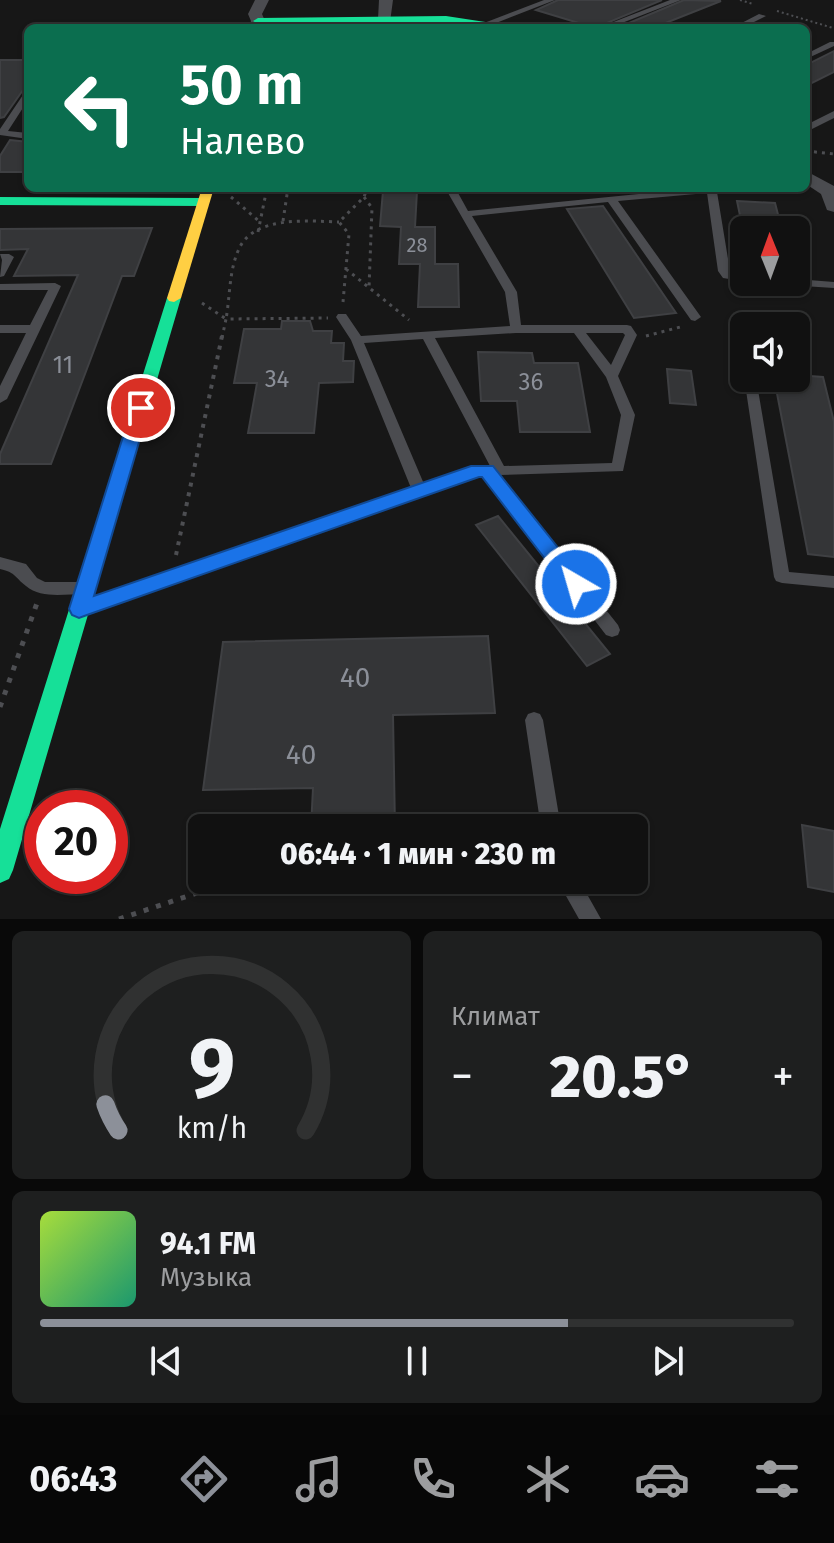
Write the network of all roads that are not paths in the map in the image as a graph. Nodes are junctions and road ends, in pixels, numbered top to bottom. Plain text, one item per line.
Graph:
1 (262, 0) edge
2 (551, 0) edge
3 (677, 0) edge
4 (763, 12) road end
5 (386, 16) edge
6 (488, 23) junction
7 (257, 24) edge
8 (464, 24) edge
9 (494, 24) edge
10 (613, 24) edge
11 (743, 24) edge
12 (833, 44) edge
13 (810, 55) edge
14 (24, 100) edge
15 (834, 114) edge
16 (810, 127) edge
17 (24, 136) edge
18 (810, 180) edge
19 (690, 192) edge
20 (712, 192) edge
21 (453, 193) road end
22 (88, 195) edge
23 (206, 195) edge
24 (833, 196) edge
25 (611, 199) junction
26 (0, 201) edge
27 (466, 214) junction
28 (0, 257) edge
29 (0, 274) edge
30 (730, 277) edge
31 (810, 283) edge
32 (834, 285) edge
33 (0, 287) edge
34 (342, 317) road end
35 (695, 317) road end
36 (0, 329) edge
37 (34, 329) junction
38 (516, 329) junction
39 (577, 329) junction
40 (427, 335) junction
41 (357, 340) junction
42 (612, 376) junction
43 (752, 392) edge
44 (0, 399) edge
45 (493, 470) junction
46 (419, 490) junction
47 (0, 563) edge
48 (834, 582) edge
49 (86, 588) junction
50 (79, 609) junction
51 (612, 630) dead end
52 (534, 720) dead end
53 (549, 814) edge
54 (0, 870) edge
55 (576, 894) edge
56 (591, 919) edge

1 - 7 street
2 - 6 lane
3 - 10 lane
4 - 11 lane
5 - 7 street
5 - 8 street
6 - 8 street
6 - 9 street
12 - 13 lane
14 - 17 lane
15 - 16 lane
18 - 24 street
19 - 25 lane
20 - 30 lane
21 - 27 lane
22 - 23 street
22 - 26 street
23 - 49 street
25 - 27 lane
25 - 35 lane
27 - 38 lane
28 - 29 lane
31 - 32 lane
33 - 37 lane
34 - 41 lane
36 - 37 lane
37 - 44 lane
38 - 39 lane
38 - 40 lane
39 - 42 lane
39 - 42 lane
40 - 41 lane
40 - 45 lane
41 - 46 lane
42 - 45 lane
43 - 48 lane
45 - 46 lane
45 - 51 lane
46 - 50 lane
47 - 49 lane
49 - 50 street
50 - 54 street
52 - 53 lane
55 - 56 lane

